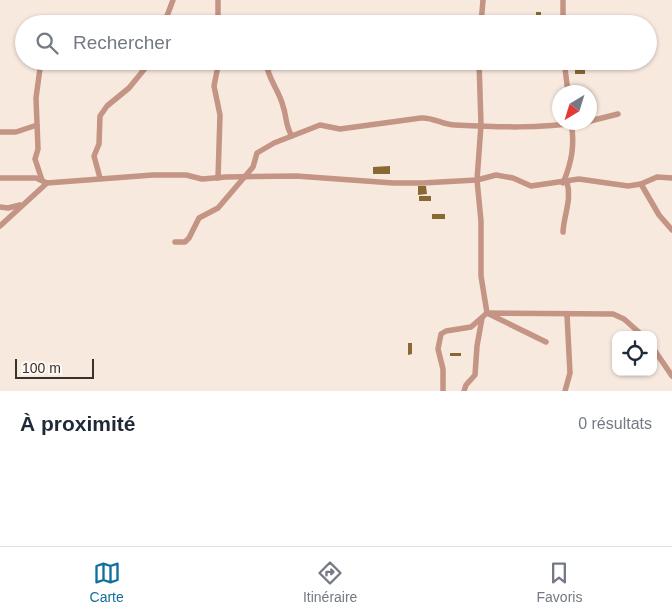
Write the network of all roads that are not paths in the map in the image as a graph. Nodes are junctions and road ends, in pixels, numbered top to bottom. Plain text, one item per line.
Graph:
1 (173, 0) edge
2 (218, 0) edge
3 (484, 0) edge
4 (562, 0) edge
5 (167, 15) edge
6 (218, 15) edge
7 (482, 15) edge
8 (562, 15) edge
9 (40, 70) edge
10 (144, 70) edge
11 (217, 70) edge
12 (268, 70) edge
13 (479, 70) edge
14 (565, 70) edge
15 (567, 85) edge
16 (618, 114) dead end
17 (597, 119) edge
18 (36, 125) junction
19 (481, 125) junction
20 (552, 126) edge
21 (572, 130) edge
22 (0, 132) edge
23 (292, 136) junction
24 (571, 162) junction
25 (245, 177) junction
26 (0, 178) edge
27 (100, 178) junction
28 (218, 178) junction
29 (672, 178) edge
30 (579, 179) junction
31 (477, 180) junction
32 (44, 181) junction
33 (565, 182) junction
34 (641, 184) junction
35 (22, 204) junction
36 (0, 207) edge
37 (0, 226) edge
38 (672, 230) edge
39 (563, 232) dead end
40 (175, 242) dead end
41 (487, 313) junction
42 (567, 315) junction
43 (482, 318) junction
44 (638, 331) edge
45 (546, 342) dead end
46 (657, 354) edge
47 (672, 376) edge
48 (443, 391) edge
49 (464, 391) edge
50 (564, 391) edge

1 - 5 street
2 - 6 street
3 - 7 street
4 - 8 street
9 - 18 street
10 - 27 street
11 - 28 street
12 - 23 street
13 - 19 street
14 - 15 street
16 - 17 street
18 - 22 street
18 - 32 street
19 - 20 street
19 - 23 street
19 - 31 street
21 - 24 street
23 - 25 street
24 - 30 street
24 - 33 street
25 - 28 street
25 - 31 street
25 - 40 street
26 - 32 street
27 - 28 street
27 - 32 street
29 - 34 street
30 - 33 street
30 - 34 street
31 - 33 street
31 - 41 street
32 - 35 street
33 - 39 street
34 - 38 street
35 - 36 street
35 - 37 street
41 - 42 street
41 - 43 street
41 - 45 street
42 - 44 street
42 - 50 street
43 - 48 street
43 - 49 street
46 - 47 street

